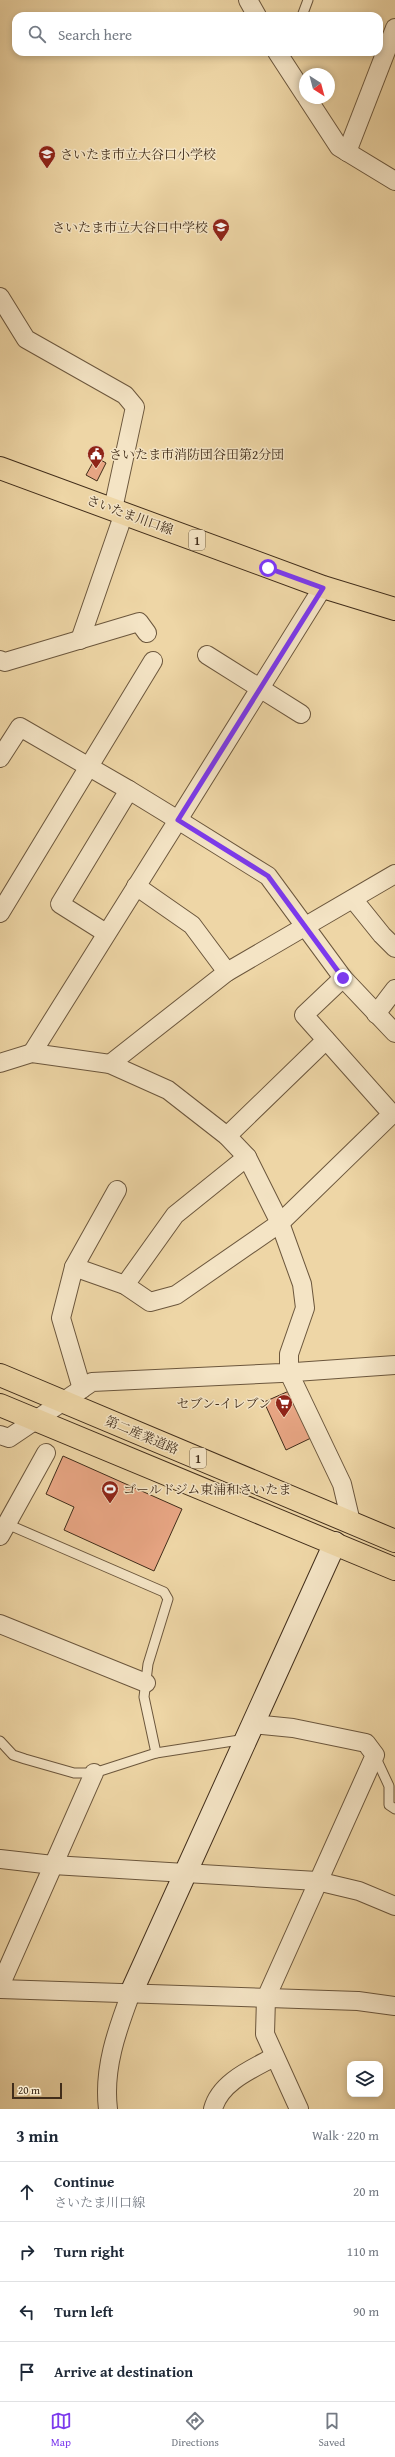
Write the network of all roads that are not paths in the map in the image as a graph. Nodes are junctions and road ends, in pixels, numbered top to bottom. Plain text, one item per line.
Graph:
1 (248, 0) edge
2 (308, 0) edge
3 (255, 12) edge
4 (304, 12) edge
5 (395, 28) edge
6 (283, 56) edge
7 (299, 85) edge
8 (311, 104) edge
9 (347, 152) junction
10 (394, 178) edge
11 (0, 297) edge
12 (0, 468) edge
13 (119, 511) junction
14 (323, 588) junction
15 (395, 610) edge
16 (147, 633) dead end
17 (80, 640) junction
18 (207, 656) dead end
19 (0, 660) edge
20 (154, 661) dead end
21 (258, 690) junction
22 (301, 714) dead end
23 (0, 758) edge
24 (90, 767) junction
25 (129, 790) junction
26 (178, 820) junction
27 (395, 874) edge
28 (136, 886) junction
29 (353, 900) junction
30 (0, 913) edge
31 (0, 920) edge
32 (306, 926) junction
33 (106, 933) junction
34 (395, 948) edge
35 (227, 972) junction
36 (343, 978) junction
37 (395, 989) edge
38 (376, 1014) junction
39 (395, 1033) edge
40 (326, 1040) junction
41 (32, 1053) junction
42 (0, 1063) edge
43 (110, 1064) junction
44 (227, 1136) junction
45 (247, 1157) junction
46 (117, 1190) dead end
47 (280, 1223) junction
48 (74, 1267) junction
49 (125, 1285) junction
50 (395, 1364) edge
51 (289, 1373) junction
52 (0, 1375) edge
53 (82, 1389) junction
54 (62, 1401) junction
55 (0, 1405) edge
56 (36, 1421) junction
57 (0, 1435) edge
58 (46, 1453) dead end
59 (351, 1522) junction
60 (3, 1530) edge
61 (395, 1541) edge
62 (335, 1543) junction
63 (395, 1569) edge
64 (0, 1624) edge
65 (146, 1683) junction
66 (249, 1731) junction
67 (0, 1741) edge
68 (156, 1753) junction
69 (374, 1755) junction
70 (94, 1773) junction
71 (395, 1810) edge
72 (0, 1859) edge
73 (53, 1865) junction
74 (186, 1872) junction
75 (317, 1881) junction
76 (395, 1906) edge
77 (0, 1988) edge
78 (131, 1993) junction
79 (266, 1998) junction
80 (395, 2006) edge
81 (274, 2058) junction
82 (108, 2109) edge
83 (213, 2109) edge
84 (299, 2109) edge

1 - 3 street
2 - 4 lane
5 - 9 street
6 - 7 street
8 - 9 street
9 - 10 street
11 - 13 street
12 - 13 main road, さいたま川口線 / 1
13 - 14 main road, さいたま川口線 / 1
13 - 17 street
14 - 15 main road, さいたま川口線 / 1
14 - 21 street
16 - 17 street
17 - 19 street
18 - 21 street
20 - 24 street
21 - 22 street
21 - 26 street
23 - 24 street
24 - 25 street
24 - 30 street
25 - 26 street
25 - 33 street
26 - 28 street
26 - 32 street
27 - 29 street
28 - 33 street
28 - 35 street
29 - 32 street
29 - 34 street
30 - 31 street
32 - 35 street
32 - 36 street
33 - 41 street
35 - 43 street
36 - 38 street
36 - 40 street
37 - 38 street
38 - 39 street
40 - 44 street
40 - 47 street
41 - 42 street
41 - 43 street
43 - 44 street
44 - 45 street
45 - 47 street
45 - 49 street
46 - 48 street
47 - 49 street
47 - 51 street
48 - 49 street
48 - 53 street
50 - 51 street
51 - 53 street
51 - 59 street
52 - 54 main road, 第二産業道路 / 1
53 - 54 street
54 - 56 street
54 - 59 main road, 第二産業道路 / 1
55 - 56 main road, 第二産業道路 / 1
56 - 57 street
56 - 62 main road, 第二産業道路 / 1
58 - 60 street
59 - 61 main road, 第二産業道路 / 1
60 - 65 lane
62 - 63 main road, 第二産業道路 / 1
62 - 66 street
64 - 65 street
65 - 68 lane
66 - 68 lane
66 - 69 street
66 - 74 street
67 - 70 lane
68 - 70 lane
69 - 71 lane
69 - 75 street
70 - 73 street
72 - 73 street
73 - 74 street
73 - 77 street
74 - 75 street
74 - 78 street
75 - 76 street
75 - 79 street
77 - 78 street
78 - 79 street
78 - 82 street
79 - 80 street
79 - 81 street
81 - 83 street
81 - 84 street

